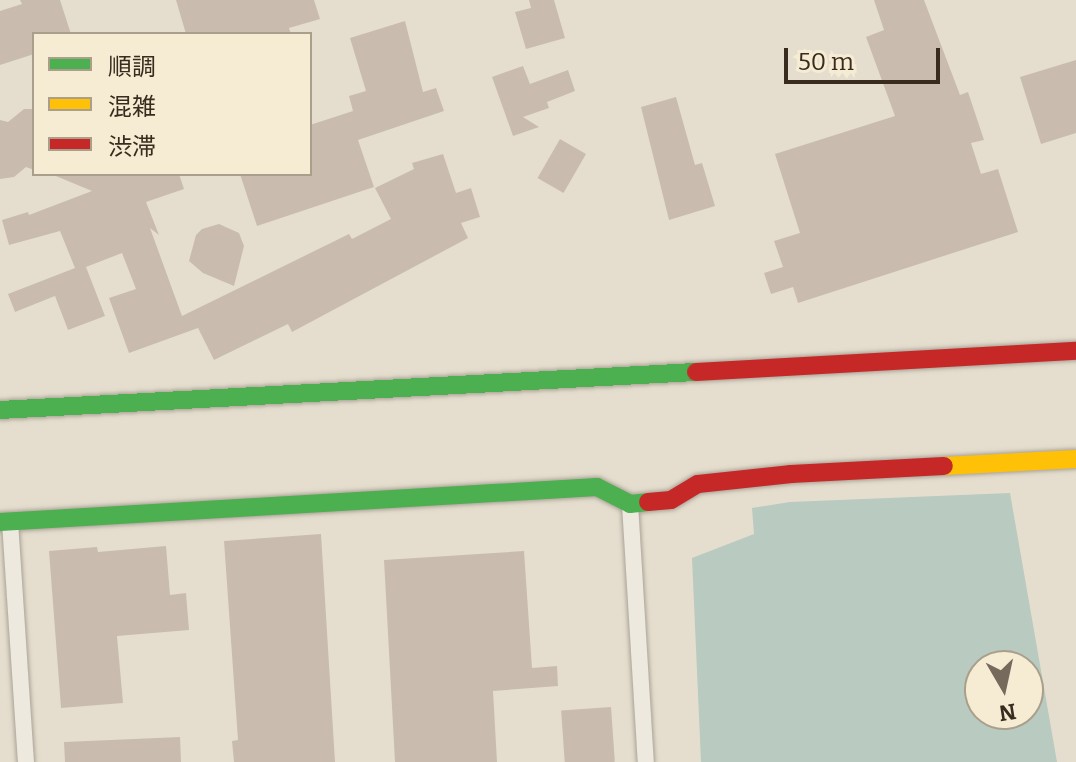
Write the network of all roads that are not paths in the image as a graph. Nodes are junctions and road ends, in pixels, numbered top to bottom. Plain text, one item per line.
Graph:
1 (1076, 351) edge
2 (0, 410) edge
3 (1076, 459) edge
4 (630, 504) junction
5 (5, 522) edge
6 (26, 762) edge
7 (646, 762) edge

1 - 2 street
3 - 4 street
4 - 5 street
4 - 7 street
5 - 6 street

